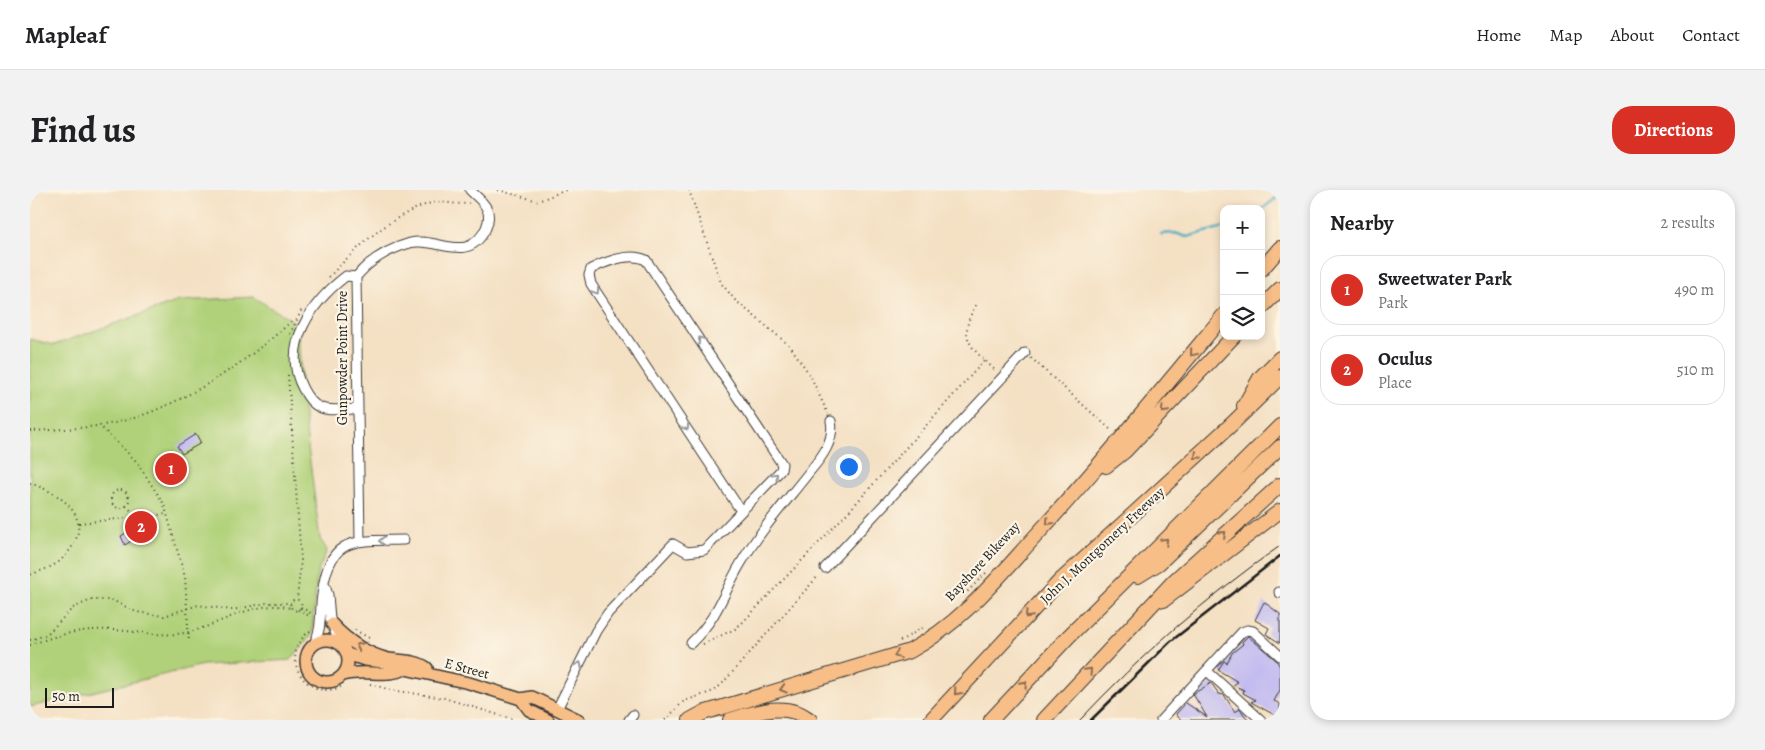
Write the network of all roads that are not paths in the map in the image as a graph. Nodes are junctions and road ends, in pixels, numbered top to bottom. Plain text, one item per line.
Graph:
1 (470, 190) edge
2 (1280, 248) edge
3 (1265, 265) edge
4 (356, 277) junction
5 (1280, 289) edge
6 (1265, 304) edge
7 (1220, 320) edge
8 (1230, 340) edge
9 (1025, 353) road end
10 (1280, 358) edge
11 (1280, 377) edge
12 (356, 409) junction
13 (831, 421) road end
14 (1233, 423) junction
15 (1280, 426) edge
16 (1280, 447) edge
17 (1280, 484) edge
18 (1082, 486) junction
19 (741, 511) junction
20 (1280, 511) edge
21 (404, 540) dead end
22 (360, 541) junction
23 (826, 568) road end
24 (325, 586) junction
25 (1118, 588) junction
26 (1139, 618) junction
27 (332, 624) junction
28 (314, 644) junction
29 (694, 645) road end
30 (344, 649) junction
31 (1280, 656) edge
32 (405, 669) junction
33 (1208, 671) junction
34 (436, 676) junction
35 (346, 679) junction
36 (521, 699) junction
37 (557, 708) junction
38 (1165, 719) edge
39 (548, 720) edge
40 (579, 720) edge
41 (690, 720) edge
42 (730, 720) edge
43 (810, 720) edge
44 (931, 720) edge
45 (991, 720) edge
46 (1044, 720) edge
47 (1261, 720) edge

1 - 4 street, Gunpowder Point Drive
2 - 3 highway
4 - 12 street, Gunpowder Point Drive
4 - 12 street
5 - 6 highway
7 -> 18 highway
8 -> 18 highway
9 - 23 street
10 - 14 highway
11 - 14 highway, John J. Montgomery Freeway
12 - 22 street, Gunpowder Point Drive
13 - 29 street
14 -> 44 highway, John J. Montgomery Freeway
25 -> 15 highway
16 - 25 highway
26 -> 17 highway
18 -> 41 highway
19 -> 19 street
37 -> 19 street
20 - 26 highway
21 -> 22 street
22 - 24 street
24 - 27 street
24 - 28 street
45 -> 25 highway
46 -> 26 highway
27 - 30 street
34 -> 27 main road
28 - 30 main road
28 - 35 main road
30 - 32 main road, E Street
30 - 35 main road
31 - 33 street
32 - 34 main road, E Street
32 - 35 main road, E Street
33 - 38 street
33 - 47 street
34 - 36 main road, E Street
36 - 37 main road, E Street
36 - 39 main road, E Street
37 - 40 main road, E Street
42 - 43 highway

